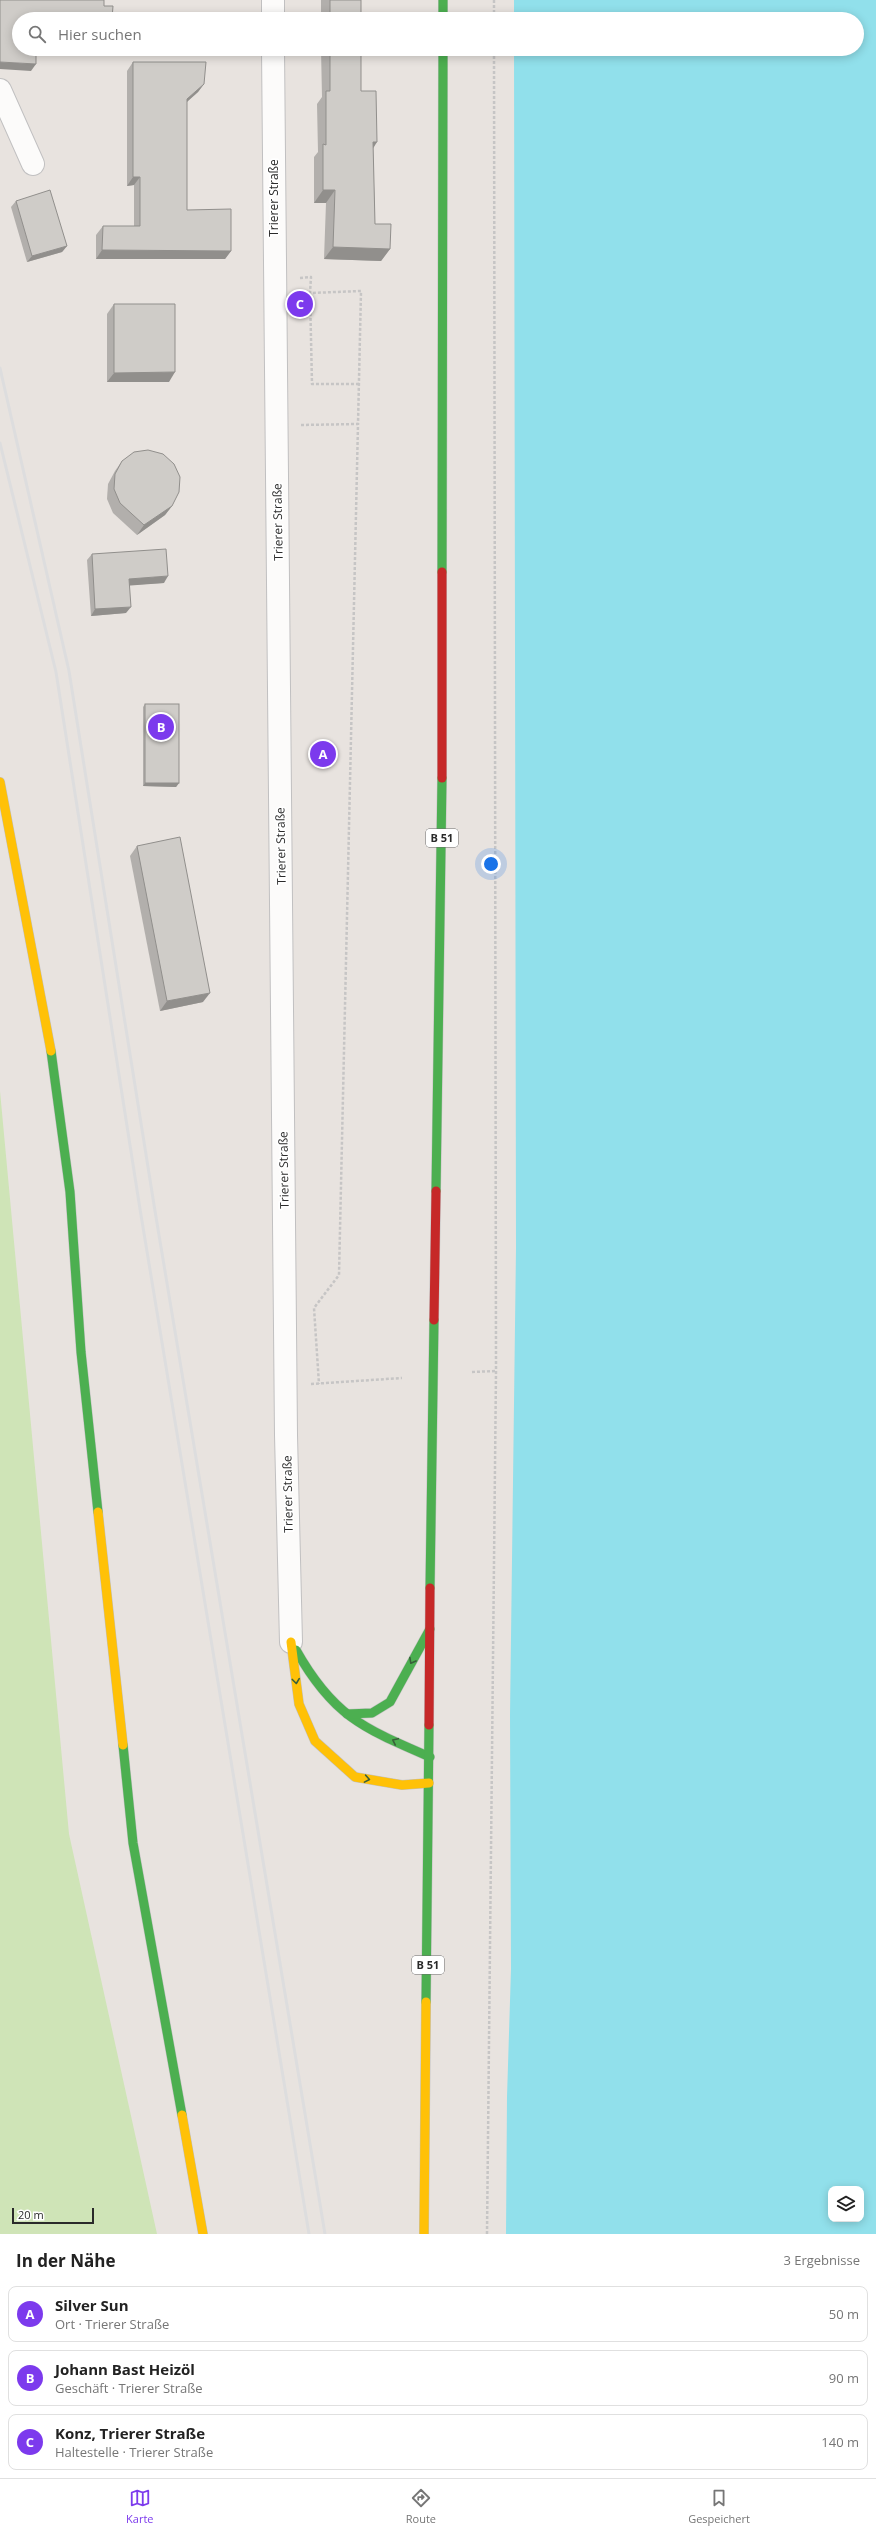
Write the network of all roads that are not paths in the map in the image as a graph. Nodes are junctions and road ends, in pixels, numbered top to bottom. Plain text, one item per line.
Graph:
1 (273, 0) edge
2 (443, 0) edge
3 (273, 12) edge
4 (443, 12) edge
5 (273, 56) edge
6 (443, 56) edge
7 (0, 90) edge
8 (33, 164) dead end
9 (0, 782) edge
10 (431, 1627) junction
11 (291, 1642) junction
12 (347, 1714) junction
13 (430, 1757) junction
14 (429, 1783) junction
15 (203, 2234) edge
16 (424, 2234) edge

1 - 3 street
2 - 4 main road
5 - 11 street, Trierer Straße
6 - 10 main road, B 51
7 - 8 street
9 - 15 main road
10 -> 12 main road
10 - 13 main road, B 51
11 - 12 main road
11 -> 14 main road
13 -> 12 main road
13 - 14 main road, B 51
14 - 16 main road, B 51

